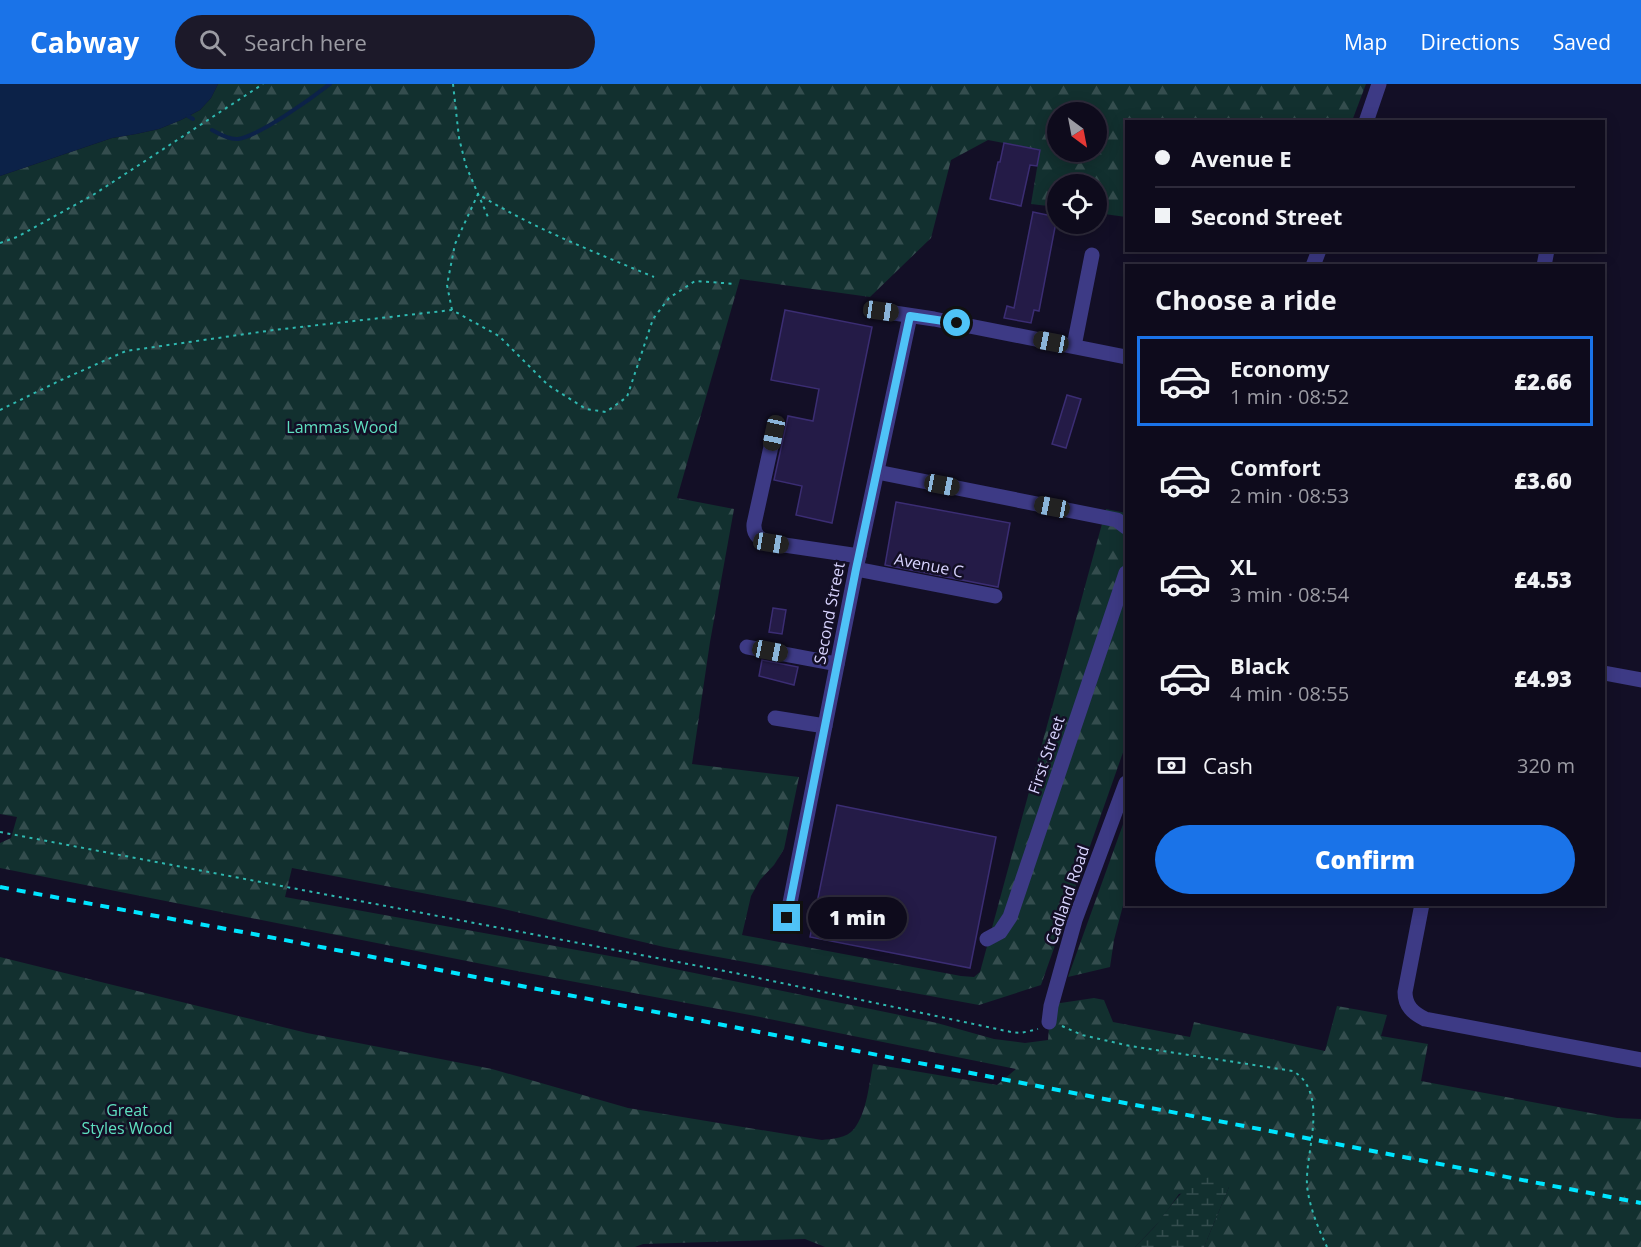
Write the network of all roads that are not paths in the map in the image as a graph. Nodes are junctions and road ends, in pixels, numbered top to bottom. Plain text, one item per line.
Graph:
1 (1379, 84) edge
2 (1367, 120) edge
3 (1092, 255) dead end
4 (881, 311) dead end
5 (910, 316) junction
6 (1074, 346) junction
7 (1125, 357) edge
8 (774, 433) dead end
9 (877, 472) junction
10 (1122, 523) edge
11 (858, 563) junction
12 (1125, 576) edge
13 (995, 596) dead end
14 (747, 647) dead end
15 (837, 664) junction
16 (1605, 673) edge
17 (1641, 680) edge
18 (775, 718) dead end
19 (825, 726) junction
20 (1125, 786) edge
21 (1422, 906) edge
22 (787, 918) dead end
23 (987, 939) dead end
24 (1049, 1022) road end
25 (1641, 1060) edge

1 - 2 street
3 - 6 street
4 - 5 street
5 - 6 street
5 - 9 street, Second Street
6 - 7 street
8 - 11 street, Avenue C
9 - 10 street
9 - 11 street, Second Street
11 - 13 street, Avenue C
11 - 15 street, Second Street
12 - 23 street, First Street
14 - 15 street
15 - 19 street, Second Street
16 - 17 street
18 - 19 street
19 - 22 street, Second Street
20 - 24 street, Cadland Road
21 - 25 street

